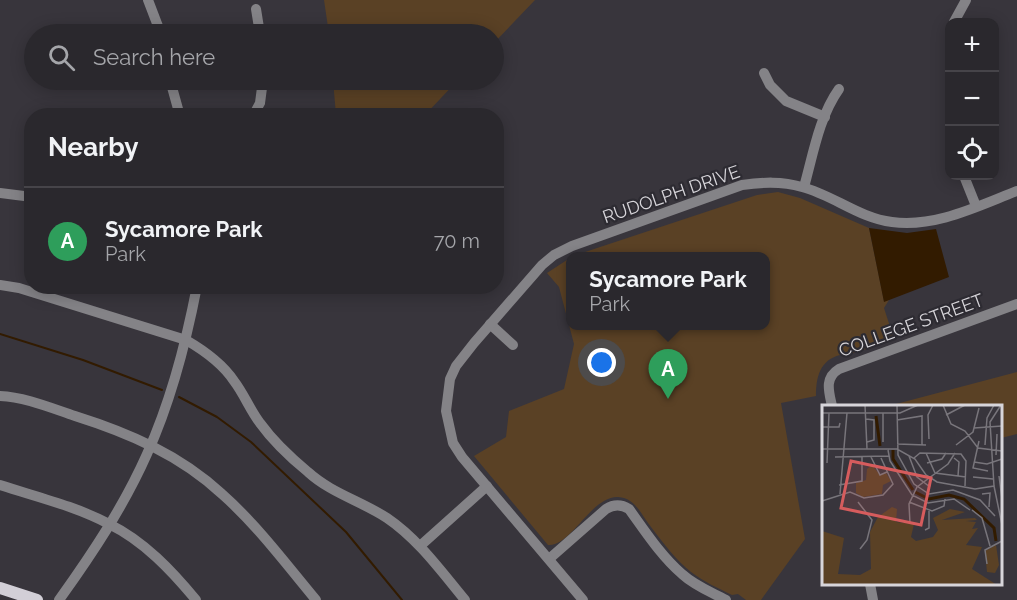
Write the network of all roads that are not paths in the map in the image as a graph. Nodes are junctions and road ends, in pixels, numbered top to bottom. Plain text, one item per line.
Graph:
1 (148, 0) edge
2 (966, 0) edge
3 (256, 9) dead end
4 (956, 18) edge
5 (158, 24) edge
6 (258, 24) edge
7 (764, 73) dead end
8 (839, 89) dead end
9 (173, 90) edge
10 (262, 90) edge
11 (178, 108) edge
12 (257, 108) edge
13 (825, 117) junction
14 (966, 180) edge
15 (804, 187) junction
16 (1017, 191) edge
17 (0, 193) edge
18 (24, 196) edge
19 (976, 206) junction
20 (0, 285) edge
21 (24, 290) edge
22 (38, 294) edge
23 (196, 294) edge
24 (1017, 304) edge
25 (493, 320) junction
26 (186, 340) junction
27 (513, 345) dead end
28 (0, 396) edge
29 (832, 405) edge
30 (151, 445) junction
31 (0, 485) edge
32 (487, 486) junction
33 (111, 524) junction
34 (420, 546) junction
35 (549, 559) junction
36 (870, 585) edge
37 (0, 588) edge
38 (37, 600) edge
39 (59, 600) edge
40 (196, 600) edge
41 (316, 600) edge
42 (465, 600) edge
43 (583, 600) edge
44 (726, 600) edge
45 (873, 600) edge

1 - 5 street
2 - 4 street
3 - 6 street
7 - 13 street
8 - 13 street
9 - 11 street
10 - 12 street
13 - 15 street
14 - 19 street
15 - 19 street, RUDOLPH DRIVE
15 - 25 street, RUDOLPH DRIVE
16 - 19 street, RUDOLPH DRIVE
17 - 18 street
20 - 21 street
22 - 26 street
23 - 26 street
24 - 29 street, COLLEGE STREET
25 - 27 street
25 - 32 street, RUDOLPH DRIVE
26 - 30 street
26 - 34 street
28 - 30 street
30 - 33 street
30 - 41 street
31 - 33 street
32 - 34 street
32 - 35 street, RUDOLPH DRIVE
33 - 39 street
33 - 40 street
34 - 42 street
35 - 43 street, RUDOLPH DRIVE
35 - 44 street
36 - 45 street
37 - 38 main road

